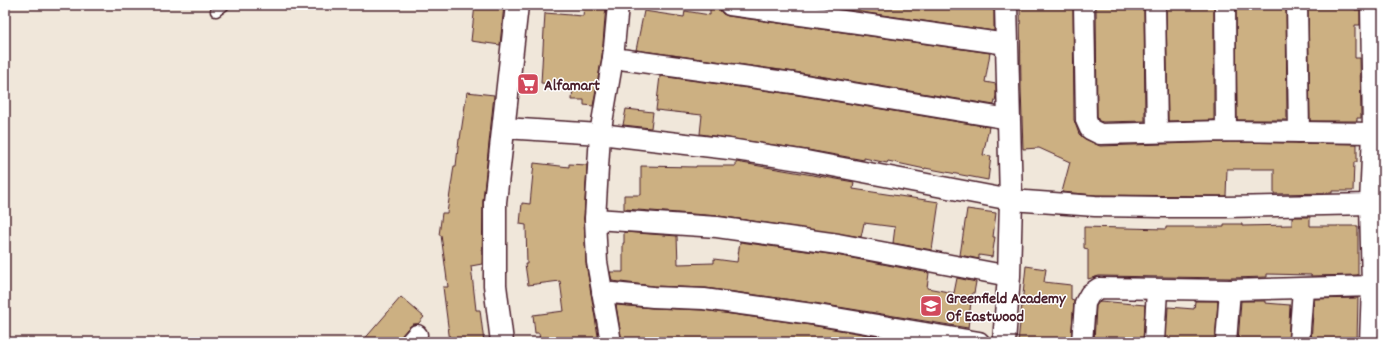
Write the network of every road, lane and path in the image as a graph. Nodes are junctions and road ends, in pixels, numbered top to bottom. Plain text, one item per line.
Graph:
1 (517, 5) edge
2 (618, 5) edge
3 (730, 5) edge
4 (1006, 5) edge
5 (1084, 5) edge
6 (1155, 5) edge
7 (1225, 5) edge
8 (1297, 5) edge
9 (1371, 5) edge
10 (1007, 44) junction
11 (613, 58) junction
12 (1009, 120) junction
13 (504, 128) junction
14 (1226, 131) junction
15 (1156, 132) junction
16 (1299, 132) junction
17 (1373, 133) junction
18 (600, 134) junction
19 (1011, 200) junction
20 (1370, 204) junction
21 (595, 219) junction
22 (1009, 276) junction
23 (1372, 286) junction
24 (1303, 289) junction
25 (1157, 290) junction
26 (1230, 290) junction
27 (602, 292) junction
28 (502, 342) edge
29 (611, 342) edge
30 (979, 342) edge
31 (1004, 342) edge
32 (1082, 342) edge
33 (1154, 342) edge
34 (1226, 342) edge
35 (1299, 342) edge
36 (1370, 342) edge

1 - 13 street
2 - 11 street
3 - 10 street
4 - 10 street
5 - 15 street
6 - 15 street
7 - 14 street
8 - 16 street
9 - 17 street
10 - 12 street
11 - 12 street
11 - 18 street
12 - 19 street
13 - 18 street
13 - 28 street
14 - 15 street
14 - 16 street
16 - 17 street
17 - 20 street
18 - 19 street
18 - 21 street
19 - 20 street
19 - 22 street
20 - 23 street
21 - 22 street
21 - 27 street
22 - 31 street
23 - 24 street
23 - 36 street
24 - 26 street
24 - 35 street
25 - 26 street
25 - 32 street
25 - 33 street
26 - 34 street
27 - 29 street
27 - 30 street

